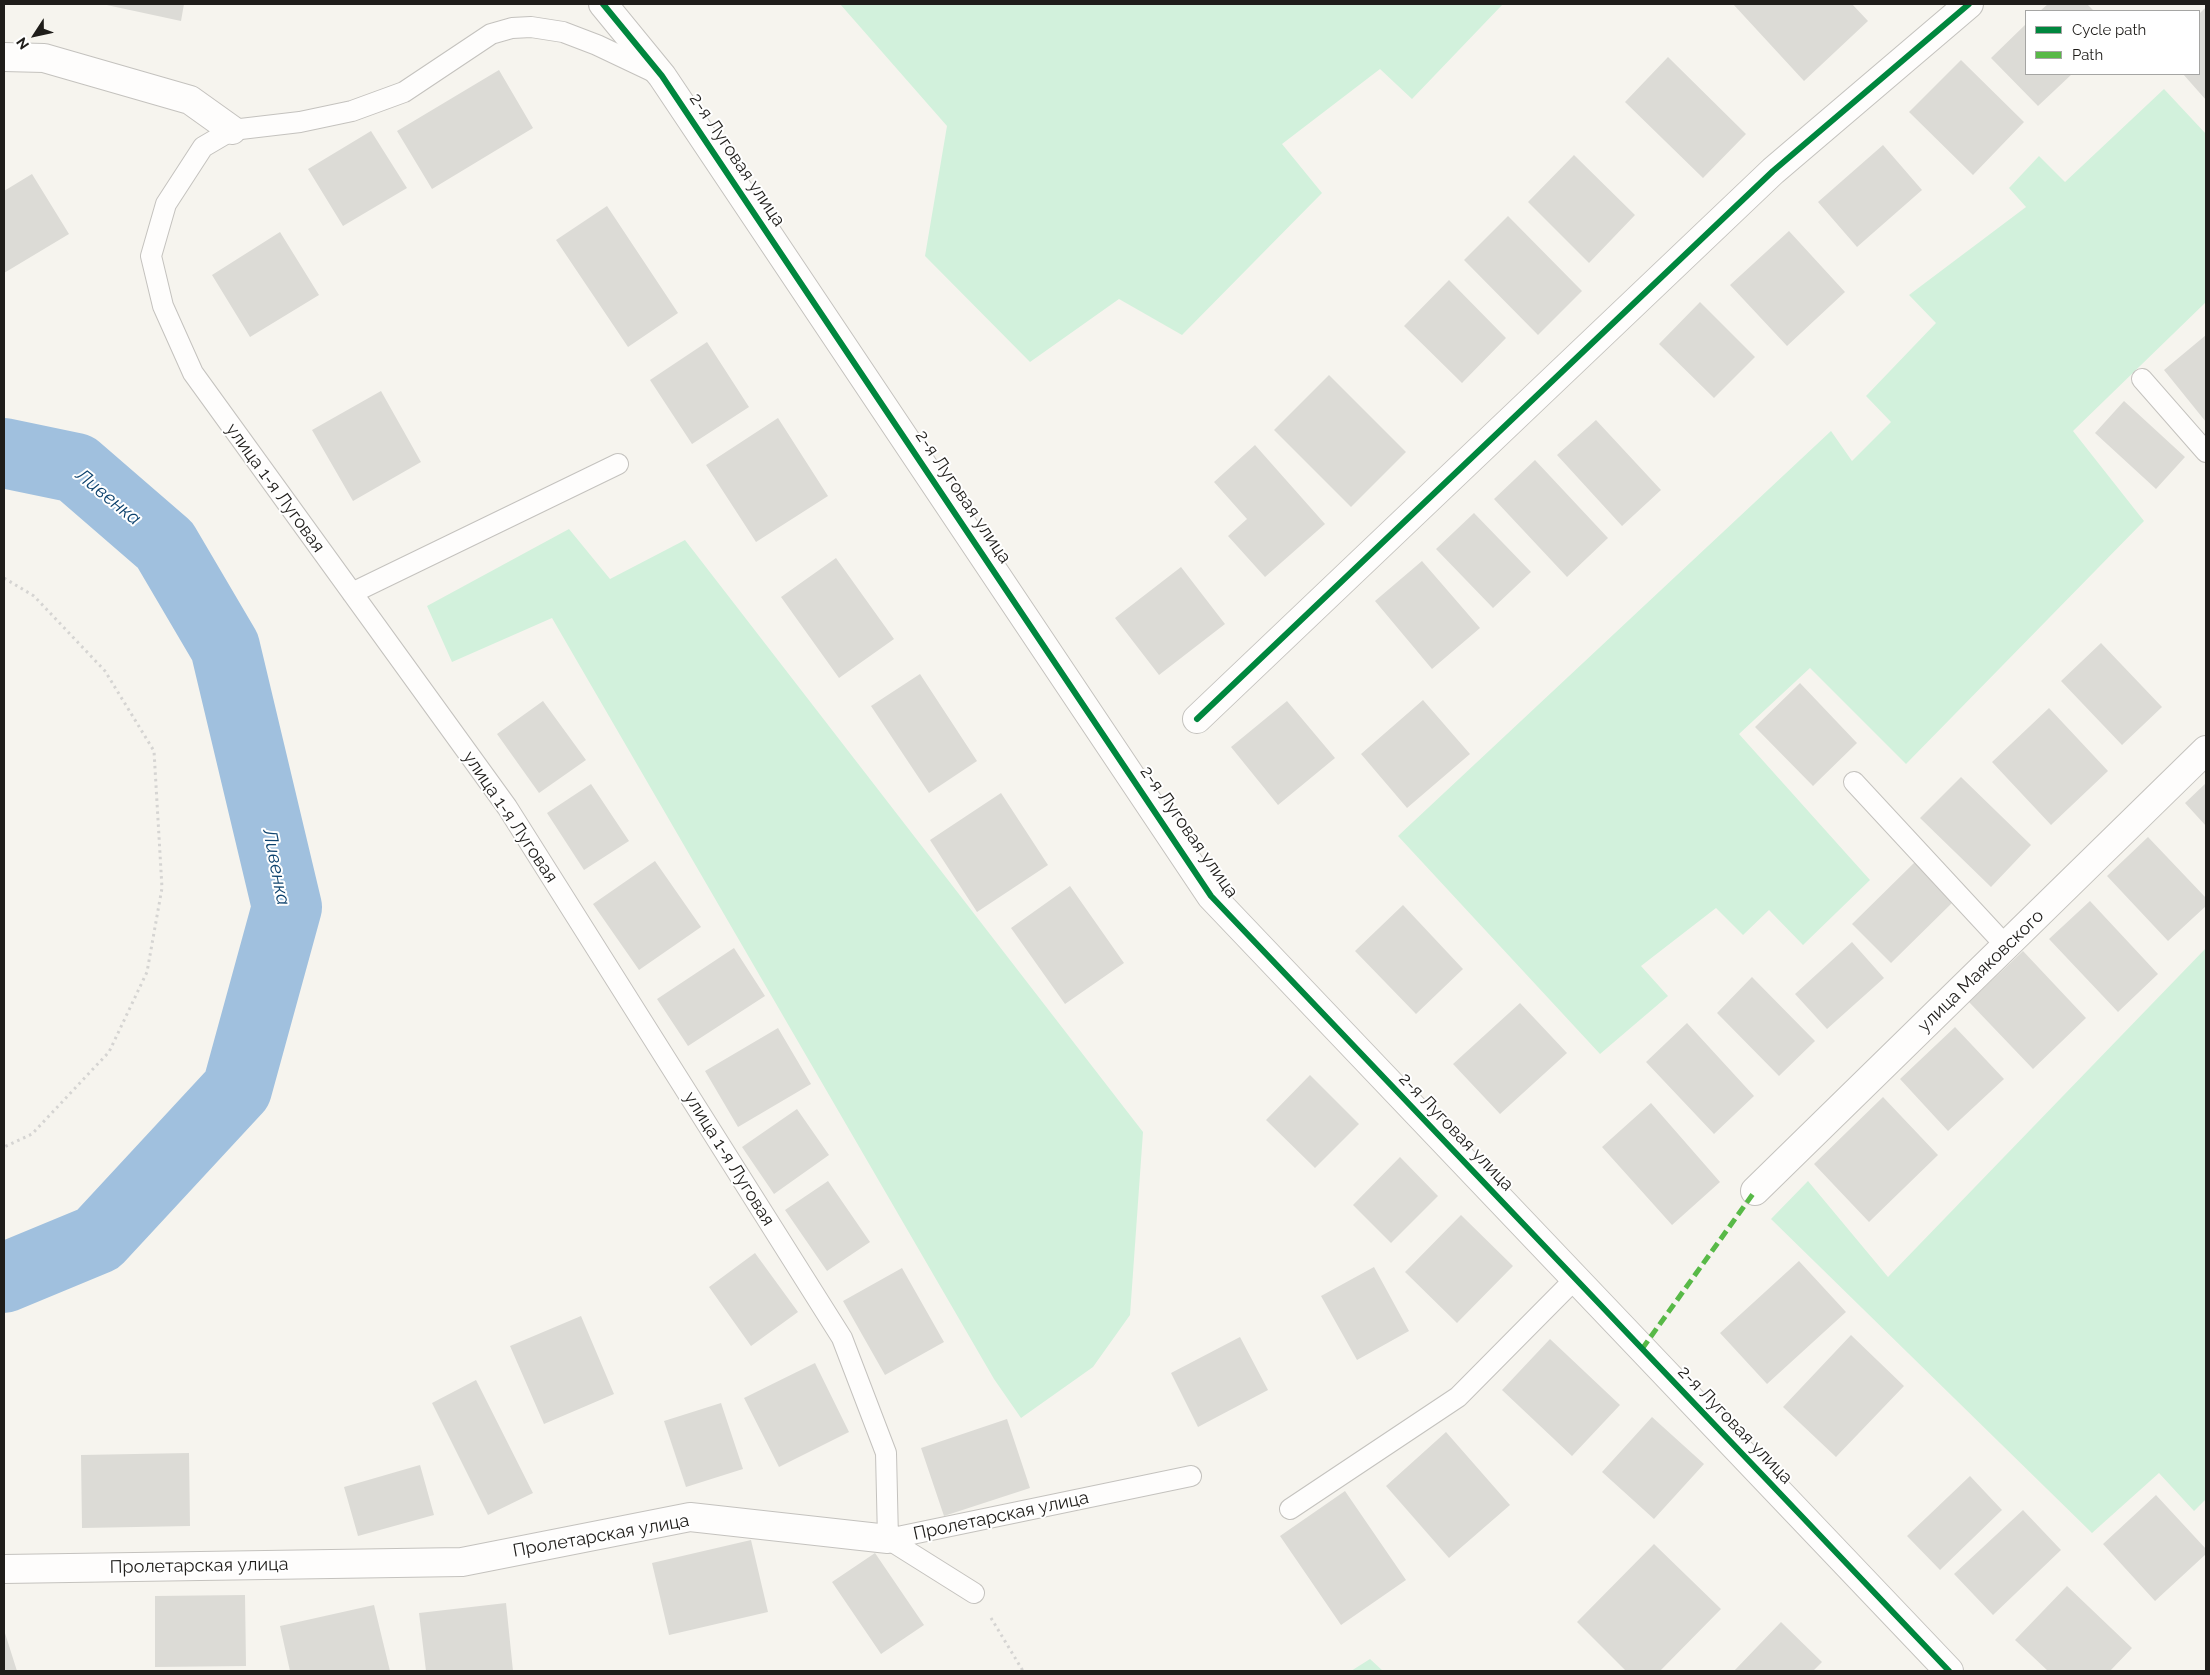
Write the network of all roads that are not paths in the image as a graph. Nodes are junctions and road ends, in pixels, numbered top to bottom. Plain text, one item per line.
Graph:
1 (603, 4) edge
2 (1968, 4) edge
3 (4, 58) edge
4 (662, 76) junction
5 (232, 130) junction
6 (2142, 379) dead end
7 (2206, 452) edge
8 (618, 464) dead end
9 (352, 594) junction
10 (1197, 719) dead end
11 (2206, 750) edge
12 (1854, 782) dead end
13 (2006, 946) junction
14 (1755, 1191) dead end
15 (1575, 1279) junction
16 (1192, 1476) dead end
17 (1290, 1509) dead end
18 (888, 1539) junction
19 (4, 1569) edge
20 (974, 1593) road end
21 (1949, 1671) edge

1 - 4 street, 2-я Луговая улица
2 - 10 street
3 - 5 street
4 - 5 lane, улица 1-я Луговая
4 - 15 street, 2-я Луговая улица
5 - 9 lane, улица 1-я Луговая
6 - 7 lane
8 - 9 lane
9 - 18 lane, улица 1-я Луговая
11 - 13 street, улица Маяковского
12 - 13 lane
13 - 14 street, улица Маяковского
15 - 17 lane
15 - 21 street, 2-я Луговая улица
16 - 18 lane, Пролетарская улица
18 - 19 street, Пролетарская улица
18 - 20 lane

